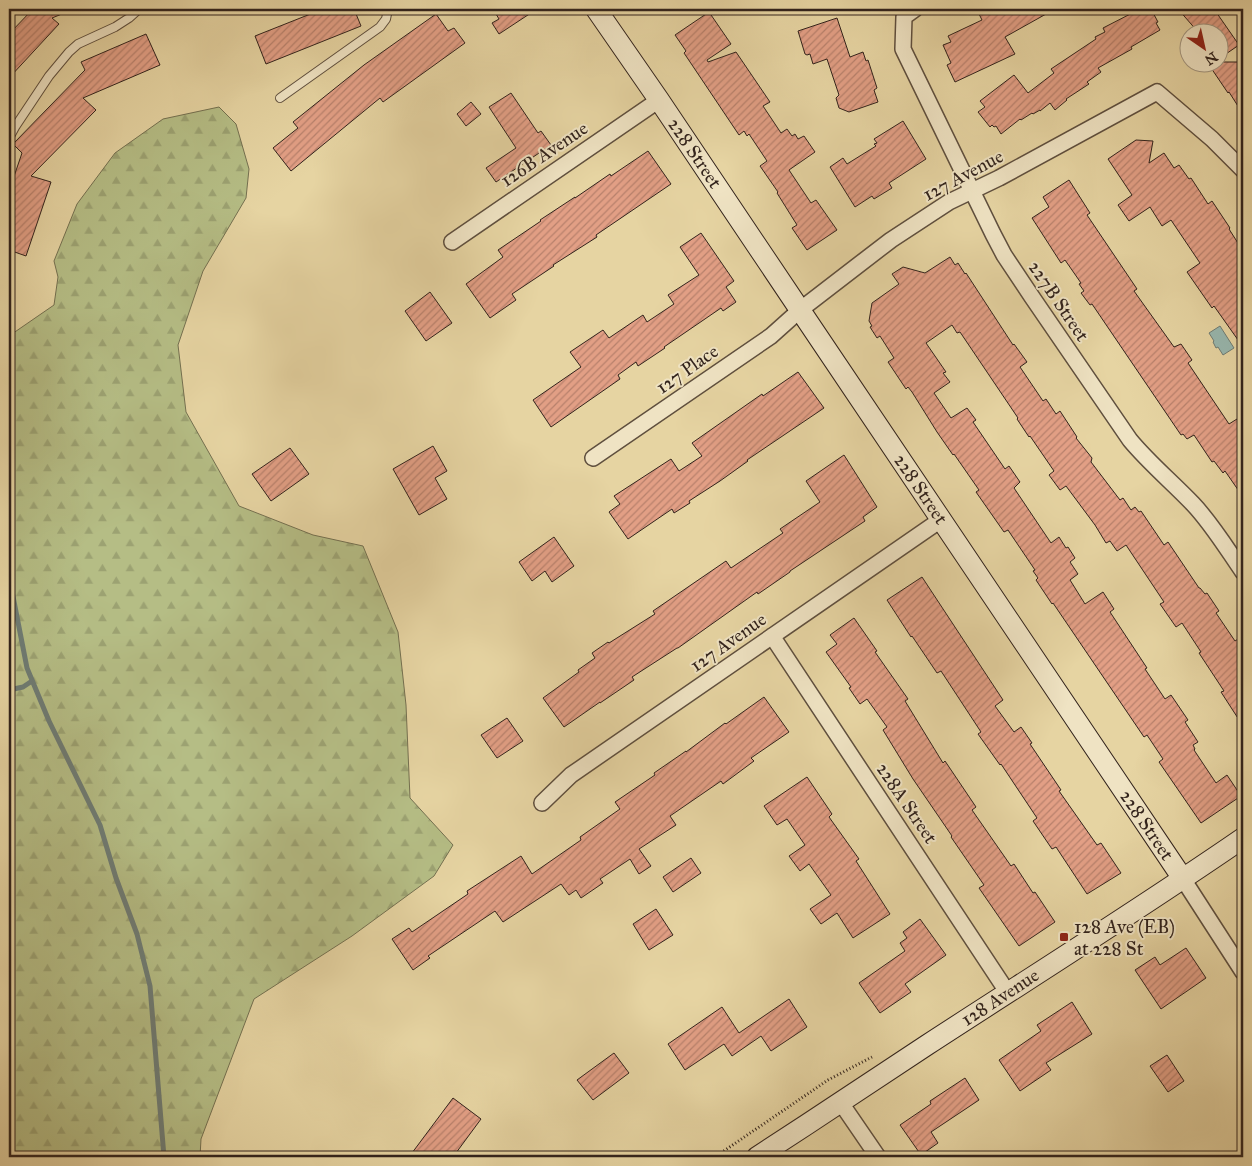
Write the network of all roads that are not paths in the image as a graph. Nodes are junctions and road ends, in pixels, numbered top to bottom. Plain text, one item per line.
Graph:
1 (139, 9) edge
2 (388, 9) edge
3 (596, 9) edge
4 (909, 13) edge
5 (280, 98) dead end
6 (660, 100) junction
7 (9, 138) edge
8 (1243, 170) edge
9 (971, 191) junction
10 (452, 242) dead end
11 (800, 310) junction
12 (593, 458) dead end
13 (942, 519) junction
14 (1243, 572) edge
15 (772, 636) junction
16 (542, 803) dead end
17 (1243, 838) edge
18 (1183, 879) junction
19 (1243, 972) edge
20 (1008, 992) junction
21 (841, 1103) junction
22 (757, 1157) edge
23 (878, 1157) edge

1 - 7 lane
2 - 5 lane
3 - 6 street, 228 Street
4 - 9 street, 227B Street
6 - 10 street, 126B Avenue
6 - 11 street, 228 Street
8 - 9 street, 127 Avenue
9 - 11 street, 127 Avenue
9 - 14 street, 227B Street
11 - 12 street, 127 Place
11 - 13 street, 228 Street
13 - 15 street, 127 Avenue
13 - 18 street, 228 Street
15 - 16 street, 127 Avenue
15 - 20 street, 228A Street
17 - 18 street, 128 Avenue
18 - 19 street, 228 Street
18 - 20 street, 128 Avenue
20 - 21 street, 128 Avenue
21 - 22 street, 128 Avenue
21 - 23 street

